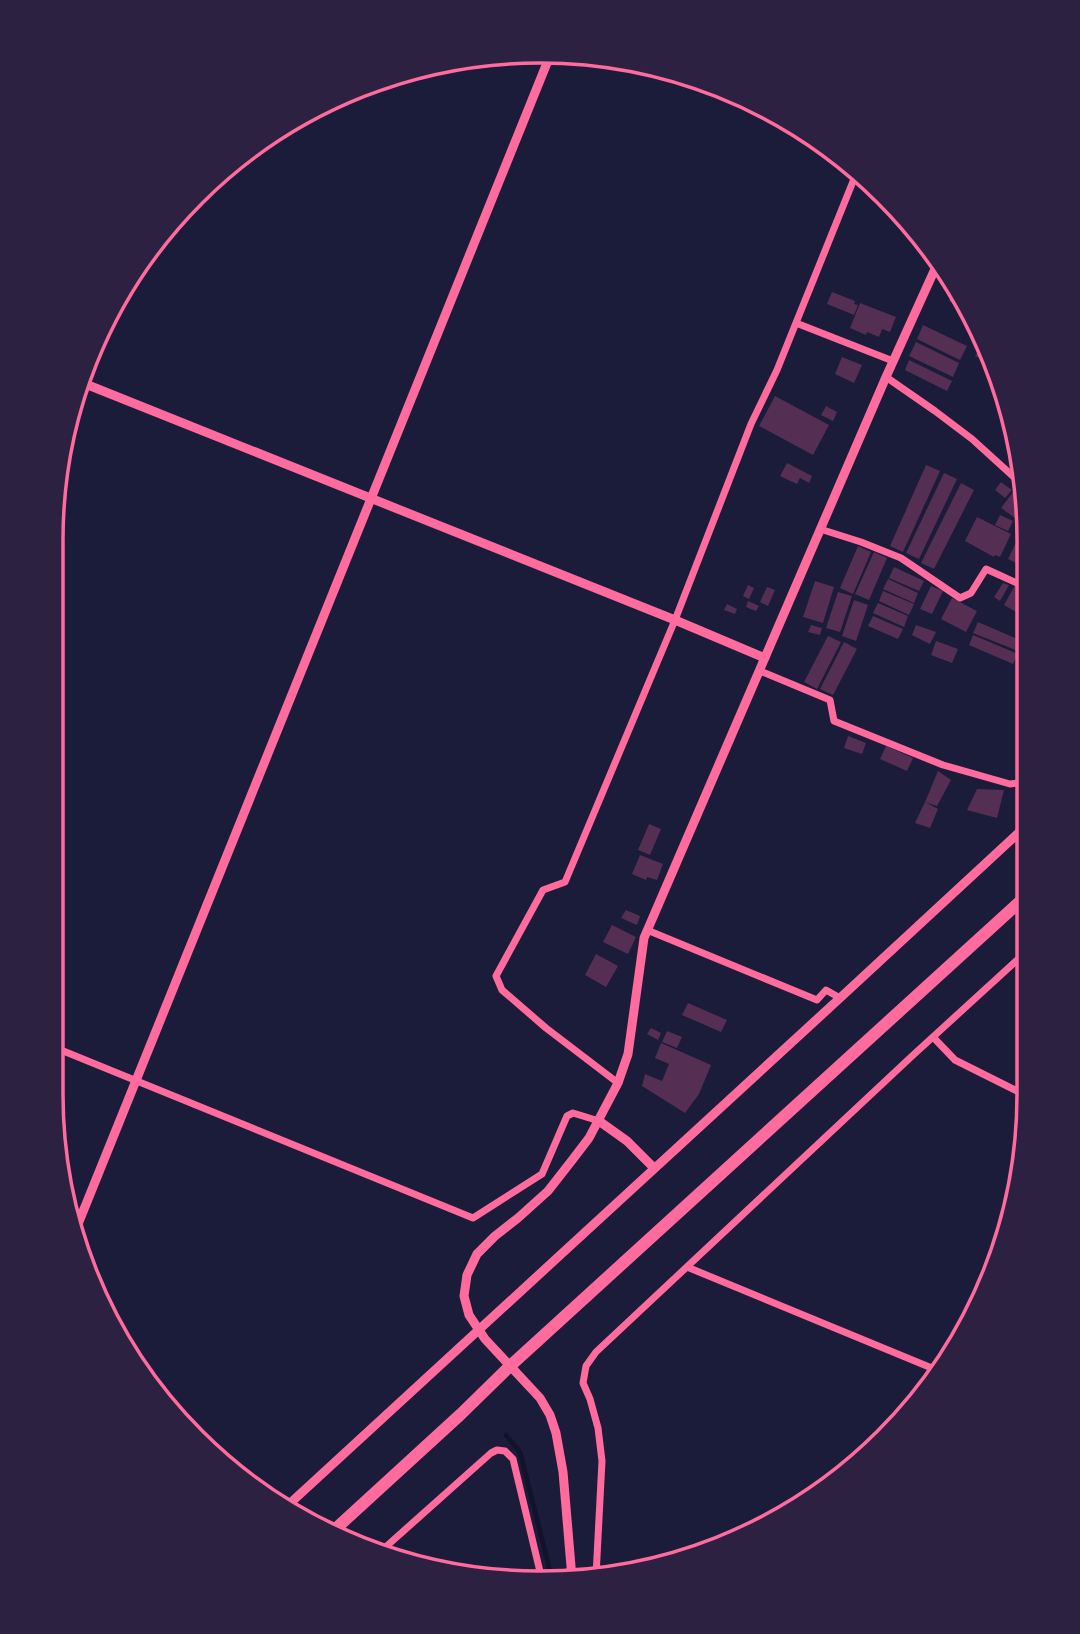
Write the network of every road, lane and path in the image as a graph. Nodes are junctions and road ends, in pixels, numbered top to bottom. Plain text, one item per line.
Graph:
1 (547, 63) edge
2 (854, 180) edge
3 (934, 271) edge
4 (796, 323) junction
5 (893, 362) junction
6 (886, 377) junction
7 (89, 385) edge
8 (1013, 476) edge
9 (371, 500) junction
10 (820, 529) junction
11 (1017, 583) edge
12 (675, 620) junction
13 (765, 658) junction
14 (760, 671) junction
15 (1017, 783) edge
16 (1017, 834) edge
17 (1017, 904) edge
18 (647, 930) junction
19 (1017, 960) edge
20 (840, 998) junction
21 (933, 1037) junction
22 (63, 1051) edge
23 (136, 1080) junction
24 (618, 1083) junction
25 (1017, 1091) edge
26 (599, 1121) junction
27 (654, 1168) junction
28 (80, 1220) edge
29 (687, 1267) junction
30 (510, 1366) junction
31 (931, 1368) edge
32 (292, 1501) edge
33 (338, 1526) edge
34 (387, 1546) edge
35 (596, 1568) edge
36 (571, 1570) edge
37 (540, 1571) edge

1 - 9 street
2 - 4 street
3 - 5 street
4 - 5 street
4 - 12 street
5 - 6 street
6 - 8 street
6 - 10 street
7 - 9 street
9 - 12 street
9 - 23 street
10 - 11 street
10 - 13 street
12 - 13 street
12 - 24 street
13 - 14 street
14 - 15 street
14 - 18 street
16 - 20 street
17 - 30 main road
18 - 20 street
18 - 24 street
19 - 21 street
20 - 27 street
21 - 25 street
21 - 29 street
22 - 23 street
23 - 26 street
23 - 28 street
24 - 26 street
26 - 27 street
26 - 30 street
27 - 32 street
29 - 31 street
29 - 35 street
30 - 33 main road
30 - 36 street
34 - 37 street

